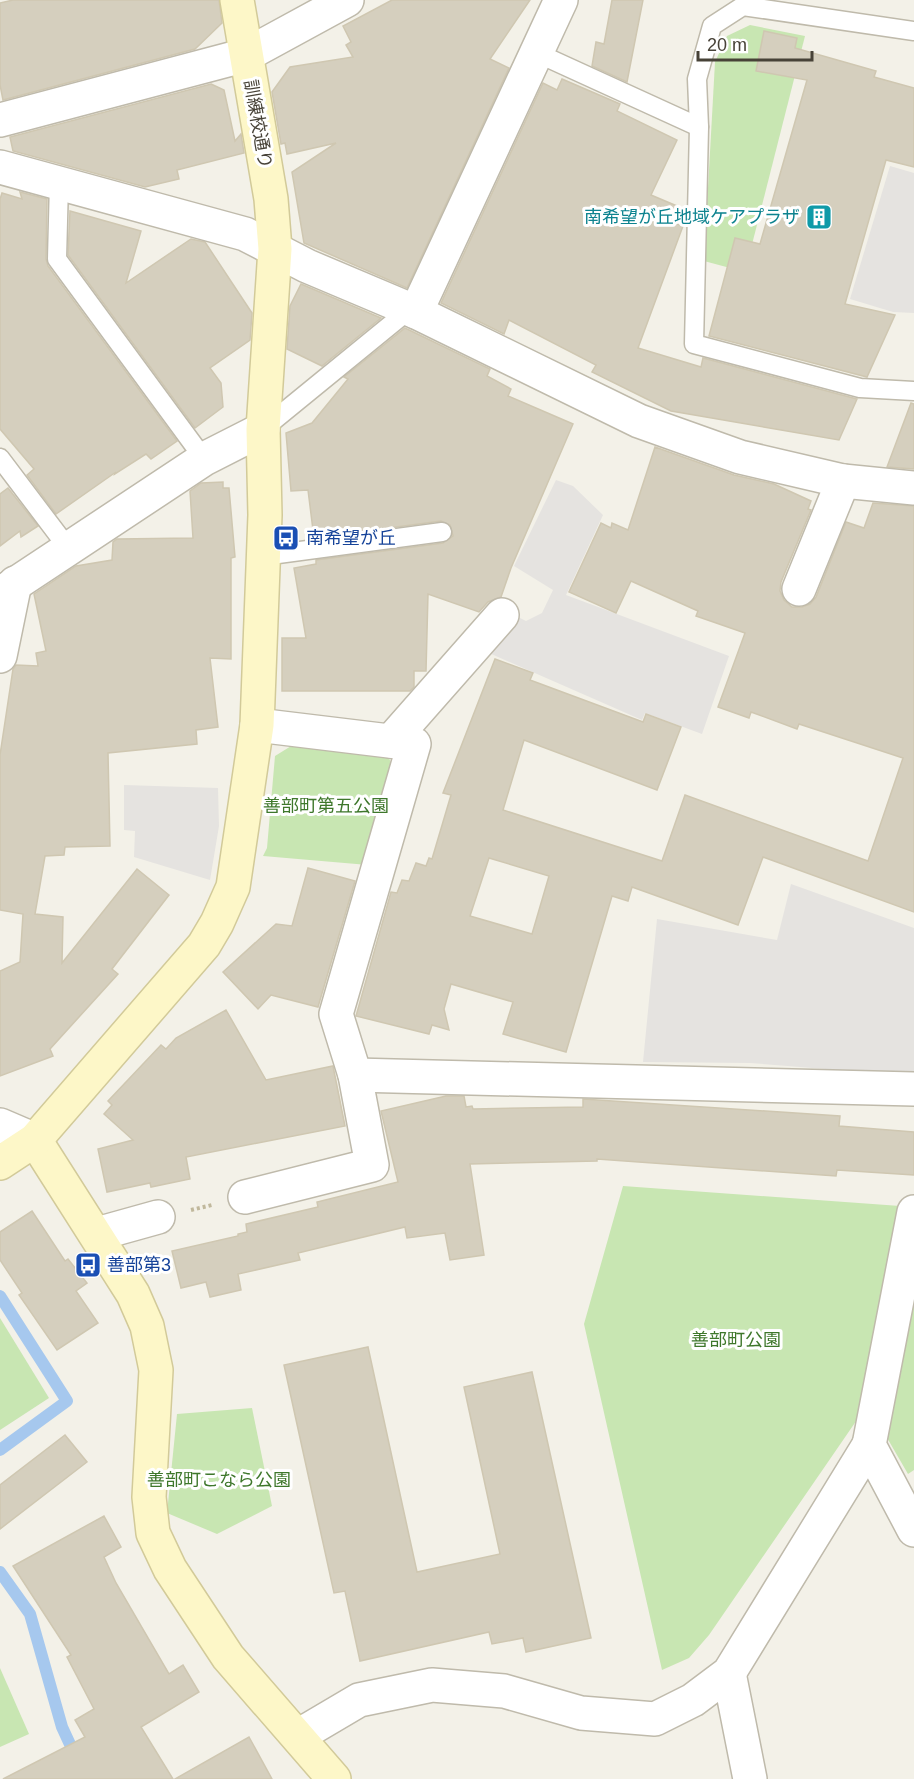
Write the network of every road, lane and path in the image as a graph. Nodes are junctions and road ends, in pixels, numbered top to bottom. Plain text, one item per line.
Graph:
1 (237, 0) edge
2 (346, 0) edge
3 (561, 0) edge
4 (914, 31) edge
5 (537, 53) junction
6 (246, 55) junction
7 (0, 120) edge
8 (699, 127) junction
9 (0, 167) edge
10 (58, 183) junction
11 (275, 249) junction
12 (413, 311) junction
13 (914, 391) edge
14 (263, 429) junction
15 (0, 458) edge
16 (204, 459) junction
17 (843, 481) junction
18 (914, 488) edge
19 (442, 532) dead end
20 (68, 548) junction
21 (263, 556) junction
22 (799, 588) dead end
23 (8, 589) edge
24 (502, 615) dead end
25 (0, 656) edge
26 (257, 725) junction
27 (391, 741) junction
28 (356, 1075) junction
29 (914, 1089) edge
30 (0, 1125) edge
31 (35, 1140) junction
32 (0, 1163) edge
33 (245, 1197) joint
34 (914, 1212) edge
35 (158, 1217) joint
36 (96, 1234) junction
37 (869, 1445) junction
38 (914, 1530) edge
39 (729, 1672) junction
40 (298, 1736) junction
41 (334, 1779) edge
42 (750, 1779) edge

1 - 6 street, 訓練校通り
2 - 6 street
3 - 5 street
4 - 8 lane
5 - 8 lane
5 - 12 street
6 - 7 street
6 - 11 street, 訓練校通り
8 - 13 lane
9 - 10 street
10 - 11 street
10 - 16 lane
11 - 12 street
11 - 14 street, 訓練校通り
12 - 14 lane
12 - 17 street
14 - 16 street
14 - 21 street, 訓練校通り
15 - 20 lane
16 - 20 street
17 - 18 street
17 - 22 street
19 - 21 lane
20 - 23 street
21 - 26 street, 訓練校通り
23 - 25 street
24 - 27 street
26 - 27 street
26 - 31 street, 訓練校通り
27 - 28 street
28 - 29 street
28 - 33 street
30 - 31 street
31 - 32 street, 訓練校通り
31 - 36 street
33 - 35 path
34 - 37 street
35 - 36 street
36 - 40 street
37 - 38 street
37 - 39 street
39 - 40 street
39 - 42 street
40 - 41 street

